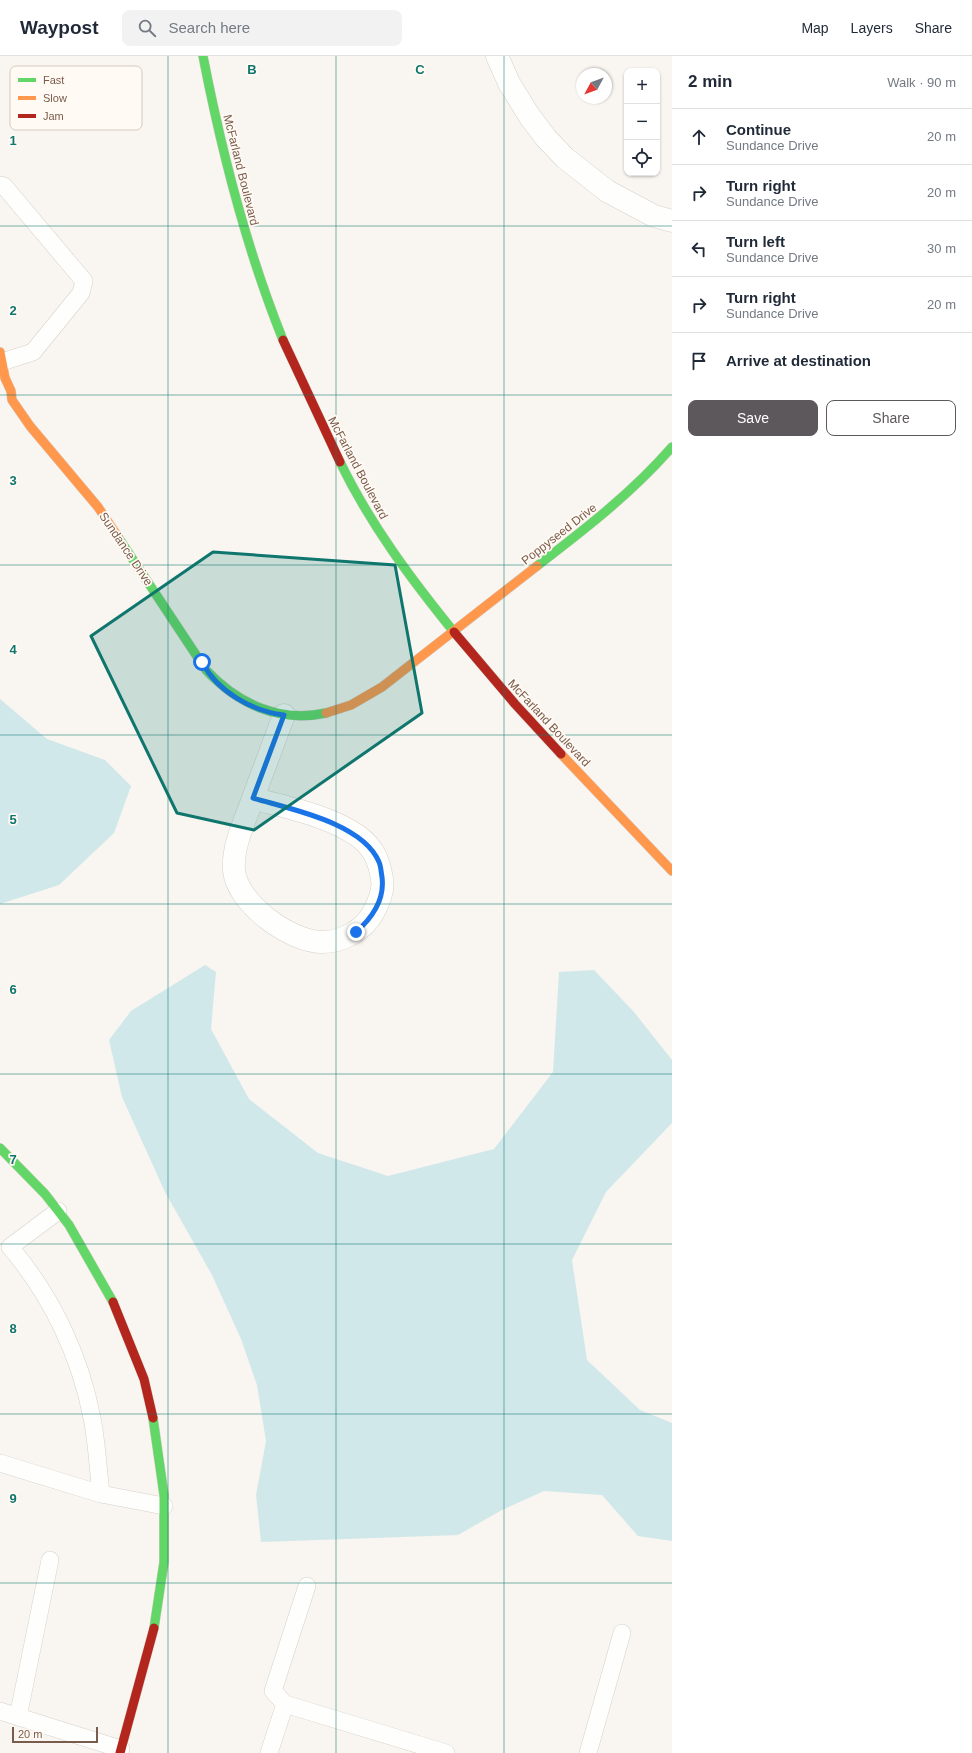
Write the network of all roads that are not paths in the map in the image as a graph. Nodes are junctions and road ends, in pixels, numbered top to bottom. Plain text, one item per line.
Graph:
1 (203, 56) edge
2 (497, 56) edge
3 (0, 185) edge
4 (672, 221) edge
5 (1, 357) edge
6 (672, 447) edge
7 (453, 630) junction
8 (284, 715) junction
9 (253, 798) junction
10 (672, 872) edge
11 (0, 1148) edge
12 (58, 1211) junction
13 (3, 1246) edge
14 (0, 1463) edge
15 (101, 1494) junction
16 (164, 1506) junction
17 (50, 1560) dead end
18 (307, 1586) dead end
19 (622, 1633) dead end
20 (285, 1704) junction
21 (0, 1712) edge
22 (18, 1717) junction
23 (121, 1751) edge
24 (269, 1753) edge
25 (446, 1753) edge
26 (588, 1753) edge

1 - 7 street, McFarland Boulevard
2 - 4 street
3 - 5 lane
5 - 8 street, Sundance Drive
6 - 7 street, Poppyseed Drive
7 - 8 street, Sundance Drive
7 - 10 street, McFarland Boulevard
8 - 9 street
9 - 9 street
11 - 12 street
12 - 13 lane
12 - 16 street
13 - 15 lane
14 - 15 lane
15 - 16 lane
16 - 23 street
17 - 22 lane
18 - 20 lane
19 - 26 lane
20 - 24 lane
20 - 25 lane
21 - 22 lane
22 - 23 lane

